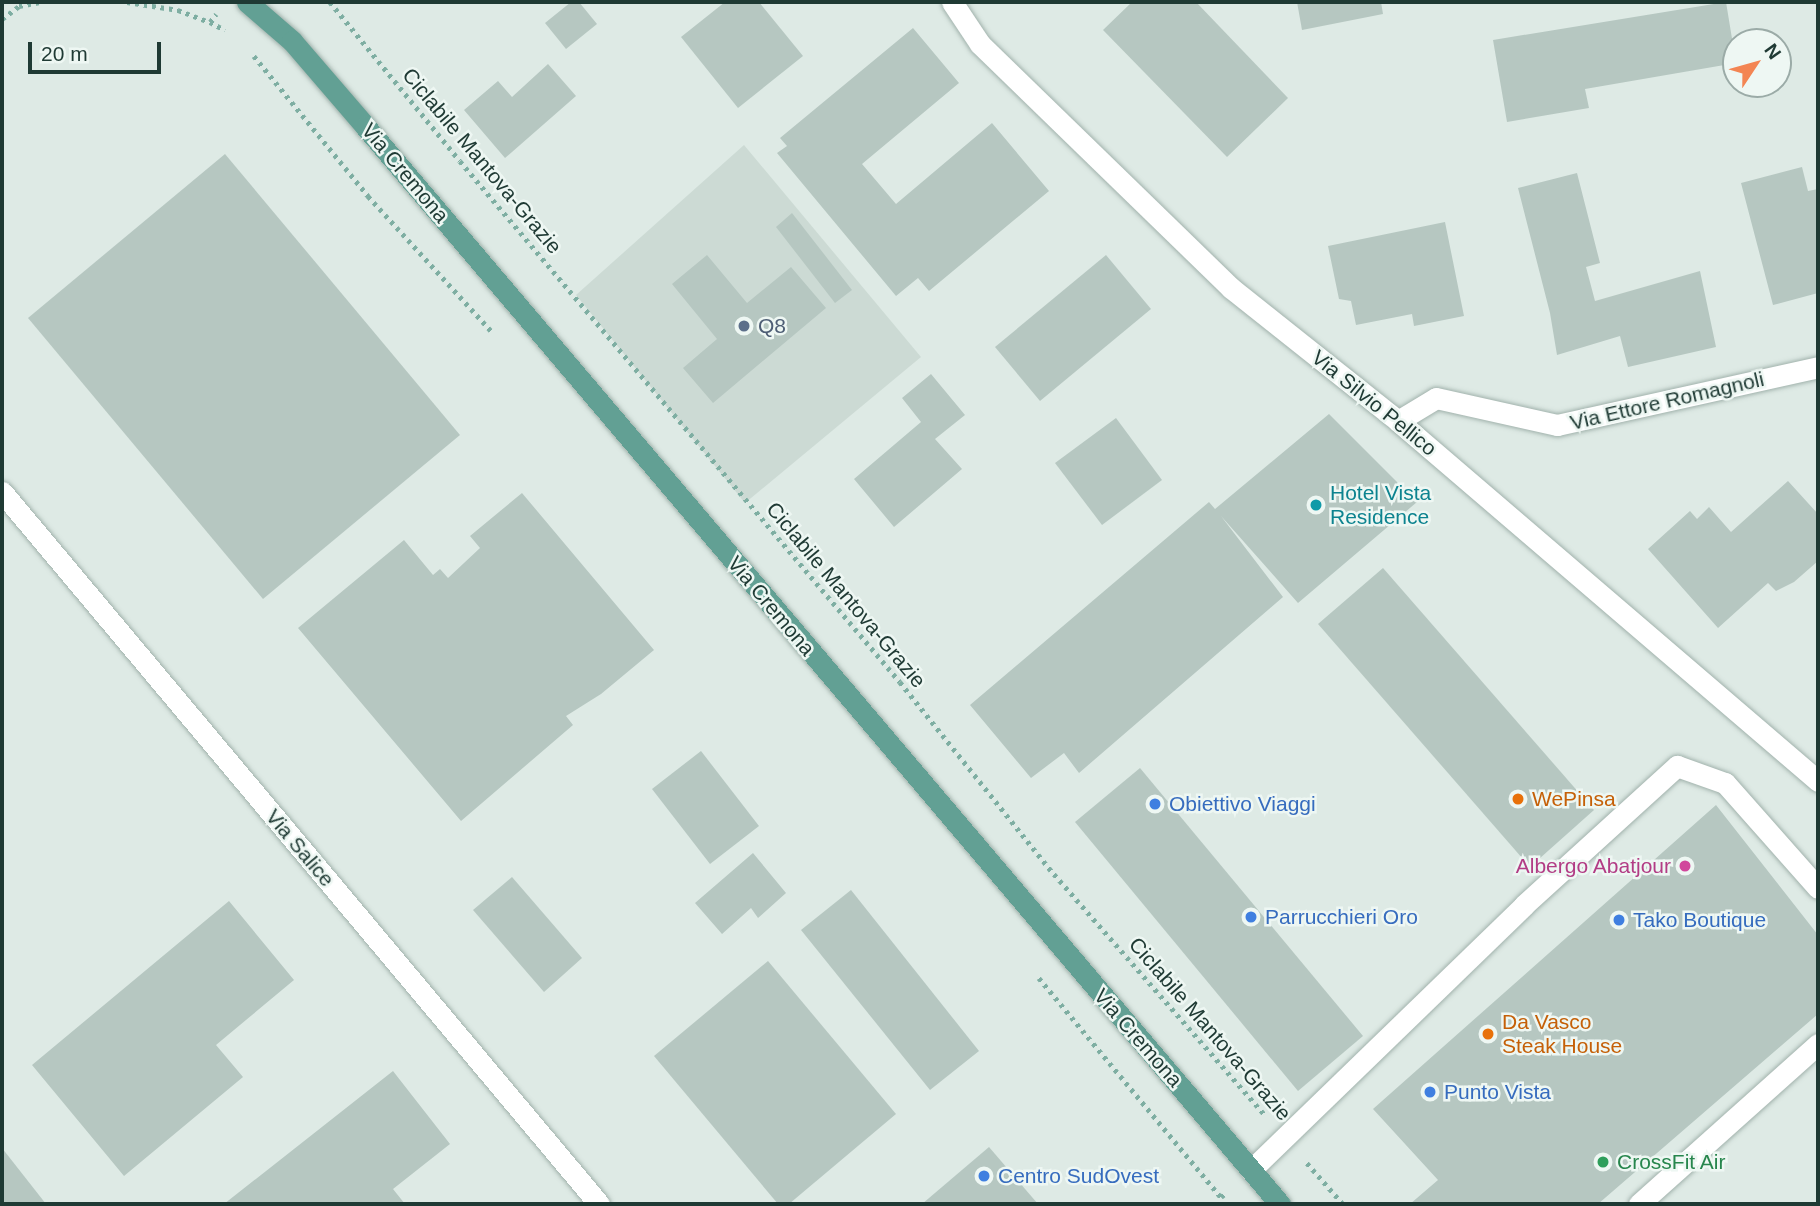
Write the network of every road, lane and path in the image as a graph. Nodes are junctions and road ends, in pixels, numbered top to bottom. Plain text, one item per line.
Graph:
1 (39, 2) edge
2 (127, 2) edge
3 (247, 2) edge
4 (270, 2) edge
5 (330, 2) edge
6 (952, 2) edge
7 (217, 12) dead end
8 (2, 19) edge
9 (292, 41) junction
10 (1818, 367) edge
11 (1398, 421) junction
12 (2, 492) edge
13 (1818, 781) edge
14 (1818, 888) edge
15 (1818, 1044) edge
16 (1284, 1137) junction
17 (1251, 1170) junction
18 (599, 1204) edge
19 (1280, 1204) edge
20 (1343, 1204) edge
21 (1639, 1204) edge

1 - 8 path
2 - 7 path
3 - 9 main road, Via Cremona
4 - 9 main road, Via Cremona
5 - 16 path, Ciclabile Mantova-Grazie
6 - 11 street, Via Silvio Pellico
9 - 17 main road, Via Cremona
10 - 11 street, Via Ettore Romagnoli
11 - 13 street, Via Silvio Pellico
12 - 18 street, Via Salice
14 - 16 street
15 - 21 street
16 - 17 street
16 - 20 path, Ciclabile Mantova-Grazie
17 - 19 main road, Via Cremona

